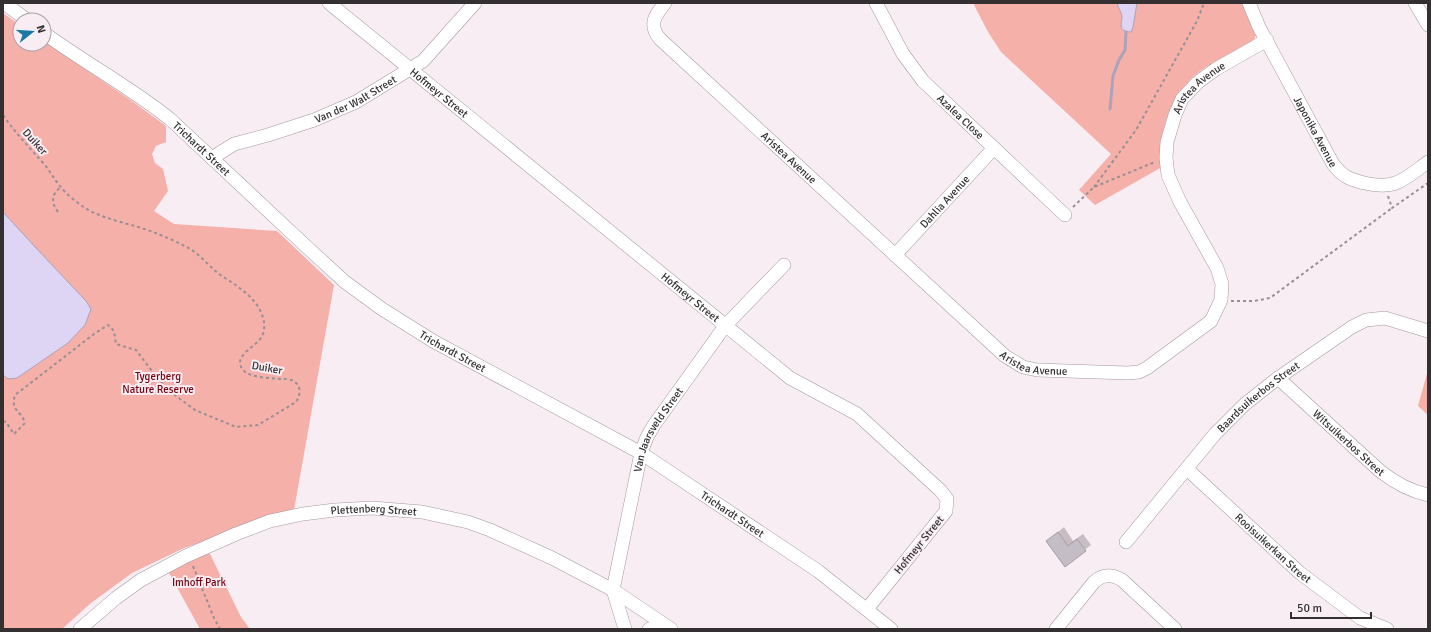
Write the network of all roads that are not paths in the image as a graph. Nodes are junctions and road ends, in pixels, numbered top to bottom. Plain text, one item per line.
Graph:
1 (4, 3) edge
2 (329, 3) edge
3 (475, 3) edge
4 (665, 3) edge
5 (876, 3) edge
6 (1249, 3) edge
7 (1415, 3) edge
8 (16, 12) edge
9 (1428, 25) edge
10 (52, 39) edge
11 (1266, 40) junction
12 (411, 70) junction
13 (994, 148) junction
14 (212, 158) junction
15 (1428, 162) edge
16 (1065, 215) road end
17 (895, 255) junction
18 (784, 265) dead end
19 (725, 326) junction
20 (1428, 331) edge
21 (1278, 378) junction
22 (641, 453) junction
23 (1186, 469) junction
24 (1428, 495) edge
25 (1126, 542) dead end
26 (613, 590) junction
27 (867, 609) junction
28 (667, 626) edge
29 (80, 629) edge
30 (624, 629) edge
31 (649, 629) edge
32 (891, 629) edge
33 (1056, 629) edge
34 (1175, 629) edge
35 (1387, 629) edge

1 - 8 street
2 - 12 street, Hofmeyr Street
3 - 12 street, Van der Walt Street
4 - 17 street, Aristea Avenue
5 - 13 street, Azalea Close
6 - 11 street, Japonika Avenue
7 - 9 street
10 - 14 street, Trichardt Street
11 - 15 street, Japonika Avenue
11 - 17 street, Aristea Avenue
12 - 14 street, Van der Walt Street
12 - 19 street, Hofmeyr Street
13 - 16 street, Azalea Close
13 - 17 street, Dahlia Avenue
14 - 22 street, Trichardt Street
18 - 19 street, Van Jaarsveld Street
19 - 22 street, Van Jaarsveld Street
19 - 27 street, Hofmeyr Street
20 - 21 street, Baardsuikerbos Street
21 - 23 street, Baardsuikerbos Street
21 - 24 street, Witsuikerbos Street
22 - 26 street, Van Jaarsveld Street
22 - 27 street, Trichardt Street
23 - 25 street, Baardsuikerbos Street
23 - 35 street, Rooisuikerkan Street
26 - 28 street, Plettenberg Street
26 - 29 street, Plettenberg Street
26 - 30 street, Van Jaarsveld Street
27 - 32 street, Trichardt Street
28 - 31 street
33 - 34 street

